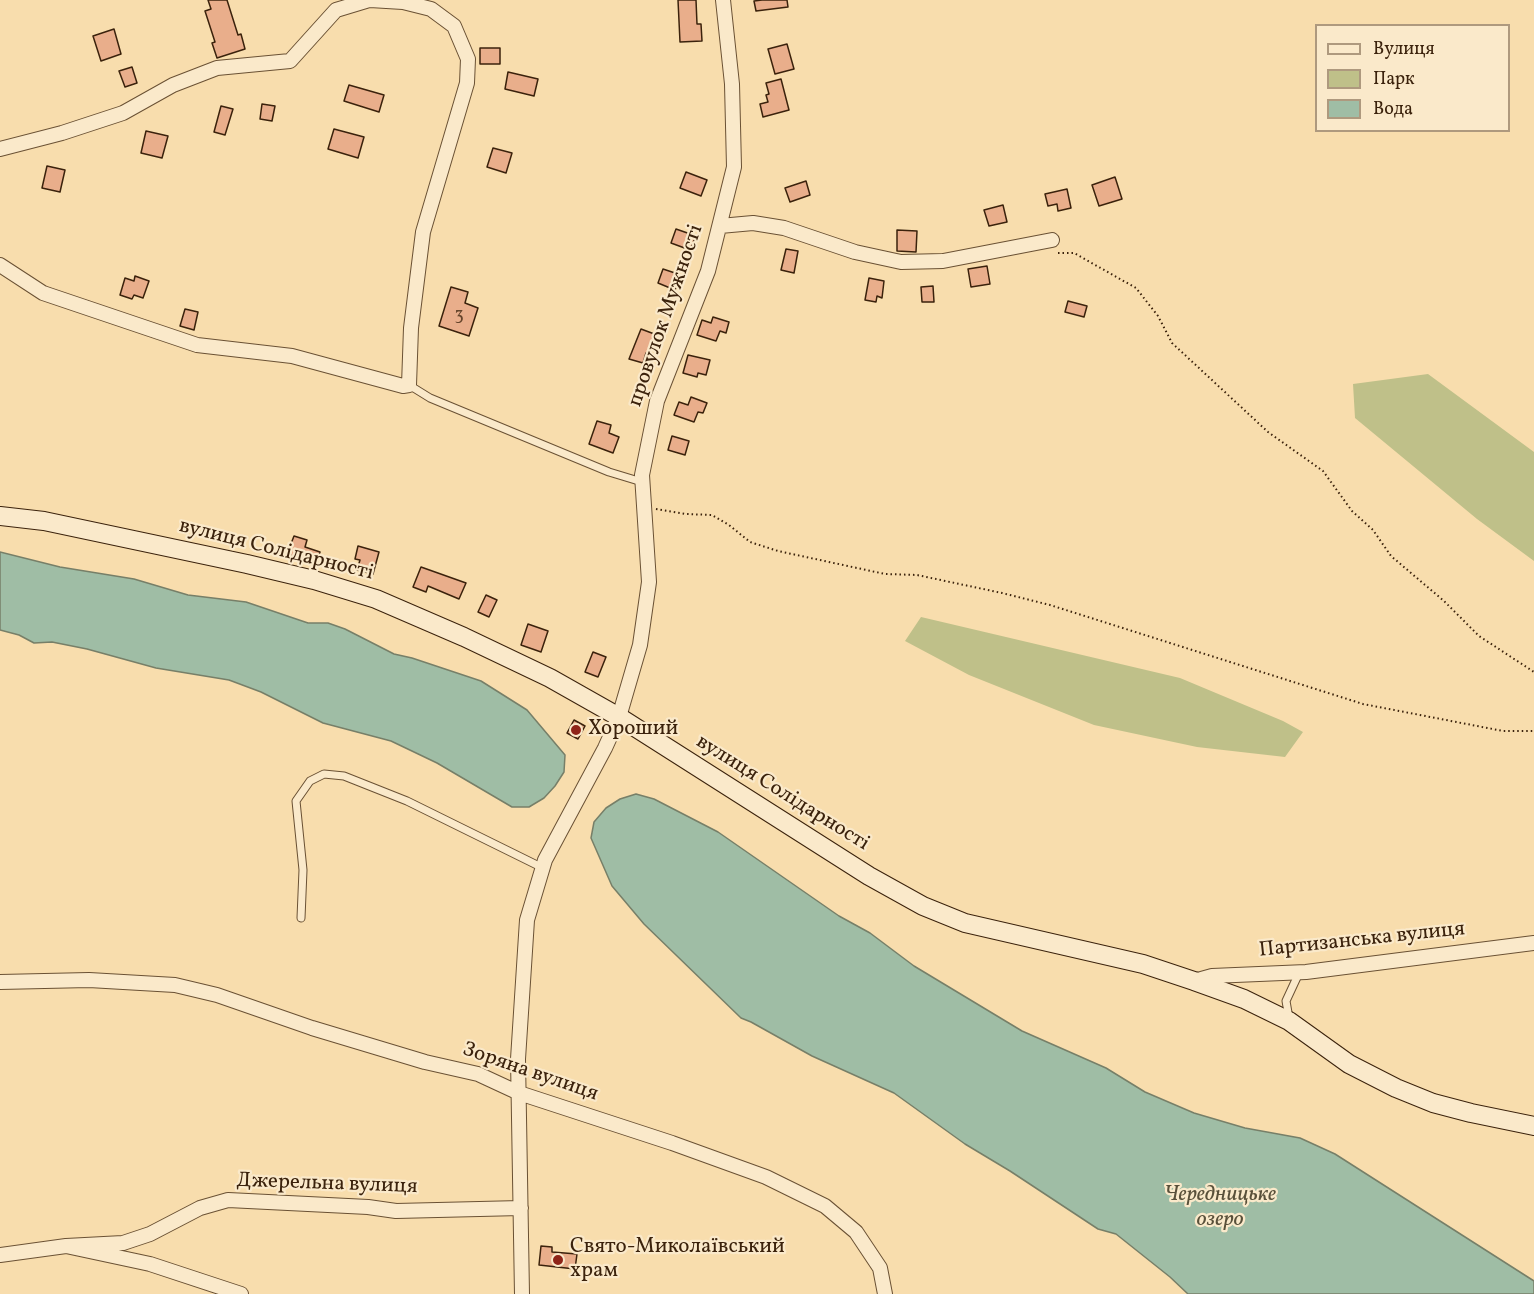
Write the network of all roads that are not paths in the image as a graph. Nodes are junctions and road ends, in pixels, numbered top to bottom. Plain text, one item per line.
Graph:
1 (369, 0) edge
2 (723, 0) edge
3 (399, 1) edge
4 (0, 149) edge
5 (720, 226) junction
6 (1054, 246) road end
7 (0, 265) edge
8 (409, 386) junction
9 (643, 482) junction
10 (0, 516) edge
11 (619, 717) junction
12 (543, 868) junction
13 (301, 918) dead end
14 (1534, 943) edge
15 (1299, 972) junction
16 (1194, 981) junction
17 (0, 982) edge
18 (1289, 1021) junction
19 (519, 1093) junction
20 (1534, 1126) edge
21 (521, 1208) junction
22 (66, 1246) junction
23 (0, 1255) edge
24 (241, 1294) edge
25 (522, 1294) edge
26 (885, 1294) edge

1 - 3 street
1 - 4 street
2 - 5 street, провулок Мужності
3 - 8 street
5 - 6 street
5 - 9 street, провулок Мужності
7 - 8 street
8 - 9 lane
9 - 11 street, провулок Мужності
10 - 11 main road, вулиця Солідарності
11 - 12 street, провулок Мужності
11 - 16 main road, вулиця Солідарності
12 - 13 lane
12 - 19 street, провулок Мужності
14 - 15 street, Партизанська вулиця
15 - 16 street, Партизанська вулиця
15 - 18 lane
16 - 18 main road, вулиця Солідарності
17 - 19 street, Зоряна вулиця
18 - 20 main road, вулиця Солідарності
19 - 21 street, провулок Мужності
19 - 26 street, Зоряна вулиця
21 - 22 street, Джерельна вулиця
21 - 25 street, провулок Мужності
22 - 23 street, Джерельна вулиця
22 - 24 street

